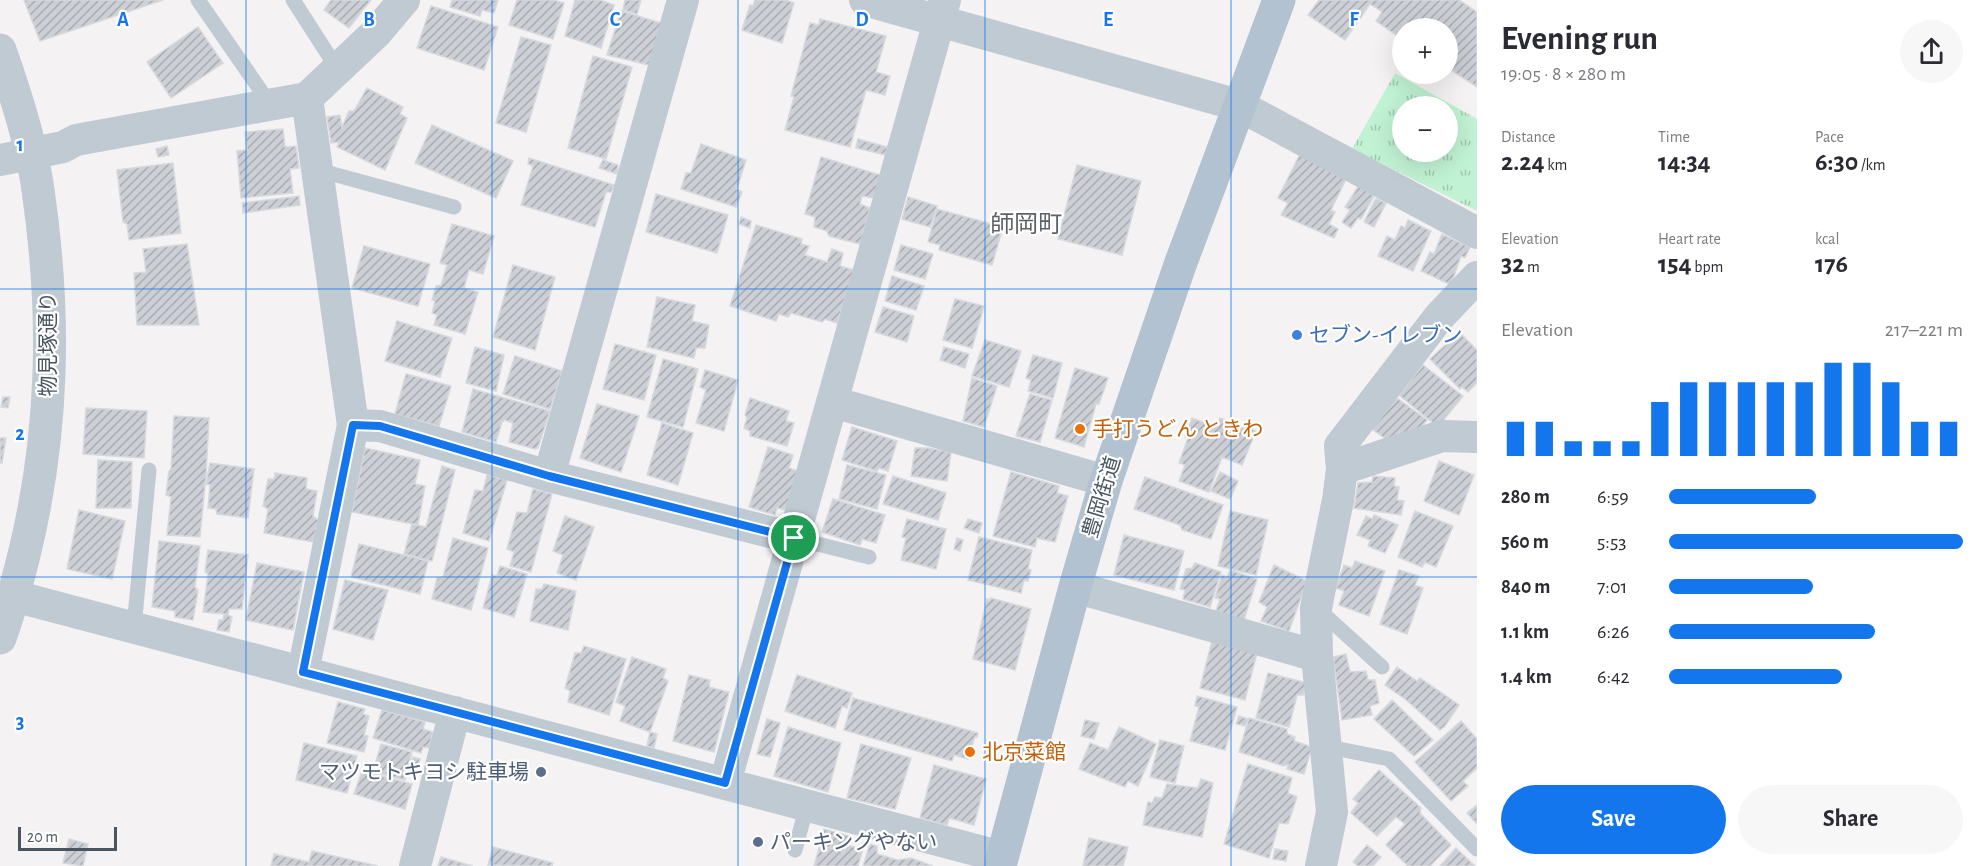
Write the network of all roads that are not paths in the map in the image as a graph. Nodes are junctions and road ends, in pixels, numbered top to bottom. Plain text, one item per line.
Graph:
1 (198, 0) edge
2 (293, 0) edge
3 (404, 0) edge
4 (683, 0) edge
5 (865, 0) edge
6 (1279, 0) edge
7 (942, 10) edge
8 (0, 50) edge
9 (338, 70) junction
10 (307, 98) junction
11 (270, 104) junction
12 (1238, 105) junction
13 (15, 157) edge
14 (318, 170) junction
15 (454, 207) dead end
16 (1477, 232) edge
17 (1477, 277) edge
18 (833, 402) junction
19 (353, 425) junction
20 (1477, 437) edge
21 (1342, 469) junction
22 (148, 470) dead end
23 (549, 476) junction
24 (1106, 481) junction
25 (794, 538) junction
26 (869, 557) dead end
27 (1075, 587) junction
28 (14, 596) junction
29 (1316, 608) junction
30 (134, 627) junction
31 (0, 638) edge
32 (1317, 656) junction
33 (1382, 667) dead end
34 (303, 672) junction
35 (455, 712) junction
36 (1324, 746) junction
37 (725, 783) junction
38 (807, 805) junction
39 (1477, 849) edge
40 (795, 850) dead end
41 (1001, 862) edge
42 (416, 866) edge
43 (1321, 866) edge

1 - 11 lane
2 - 9 lane
3 - 9 street
4 - 23 street
5 - 7 street
6 - 12 main road, 豊岡街道
7 - 12 street
7 - 18 street
8 - 13 street, 物見塚通り
9 - 10 street
10 - 11 street
10 - 14 street
11 - 13 street
12 - 16 street
12 - 24 main road, 豊岡街道
13 - 28 street, 物見塚通り
14 - 15 lane
14 - 19 street
17 - 21 street
18 - 24 street
18 - 25 street
19 - 23 street
19 - 34 street
20 - 21 street
21 - 29 street
22 - 30 lane
23 - 25 street
24 - 27 main road, 豊岡街道
25 - 26 lane
25 - 37 street
27 - 32 street
27 - 41 main road, 豊岡街道
28 - 30 street
28 - 31 street, 物見塚通り
29 - 32 street
29 - 33 lane
30 - 34 street
32 - 36 street
34 - 35 street
35 - 37 street
35 - 42 street
36 - 39 lane
36 - 43 street
37 - 38 street
38 - 40 lane
38 - 41 street

